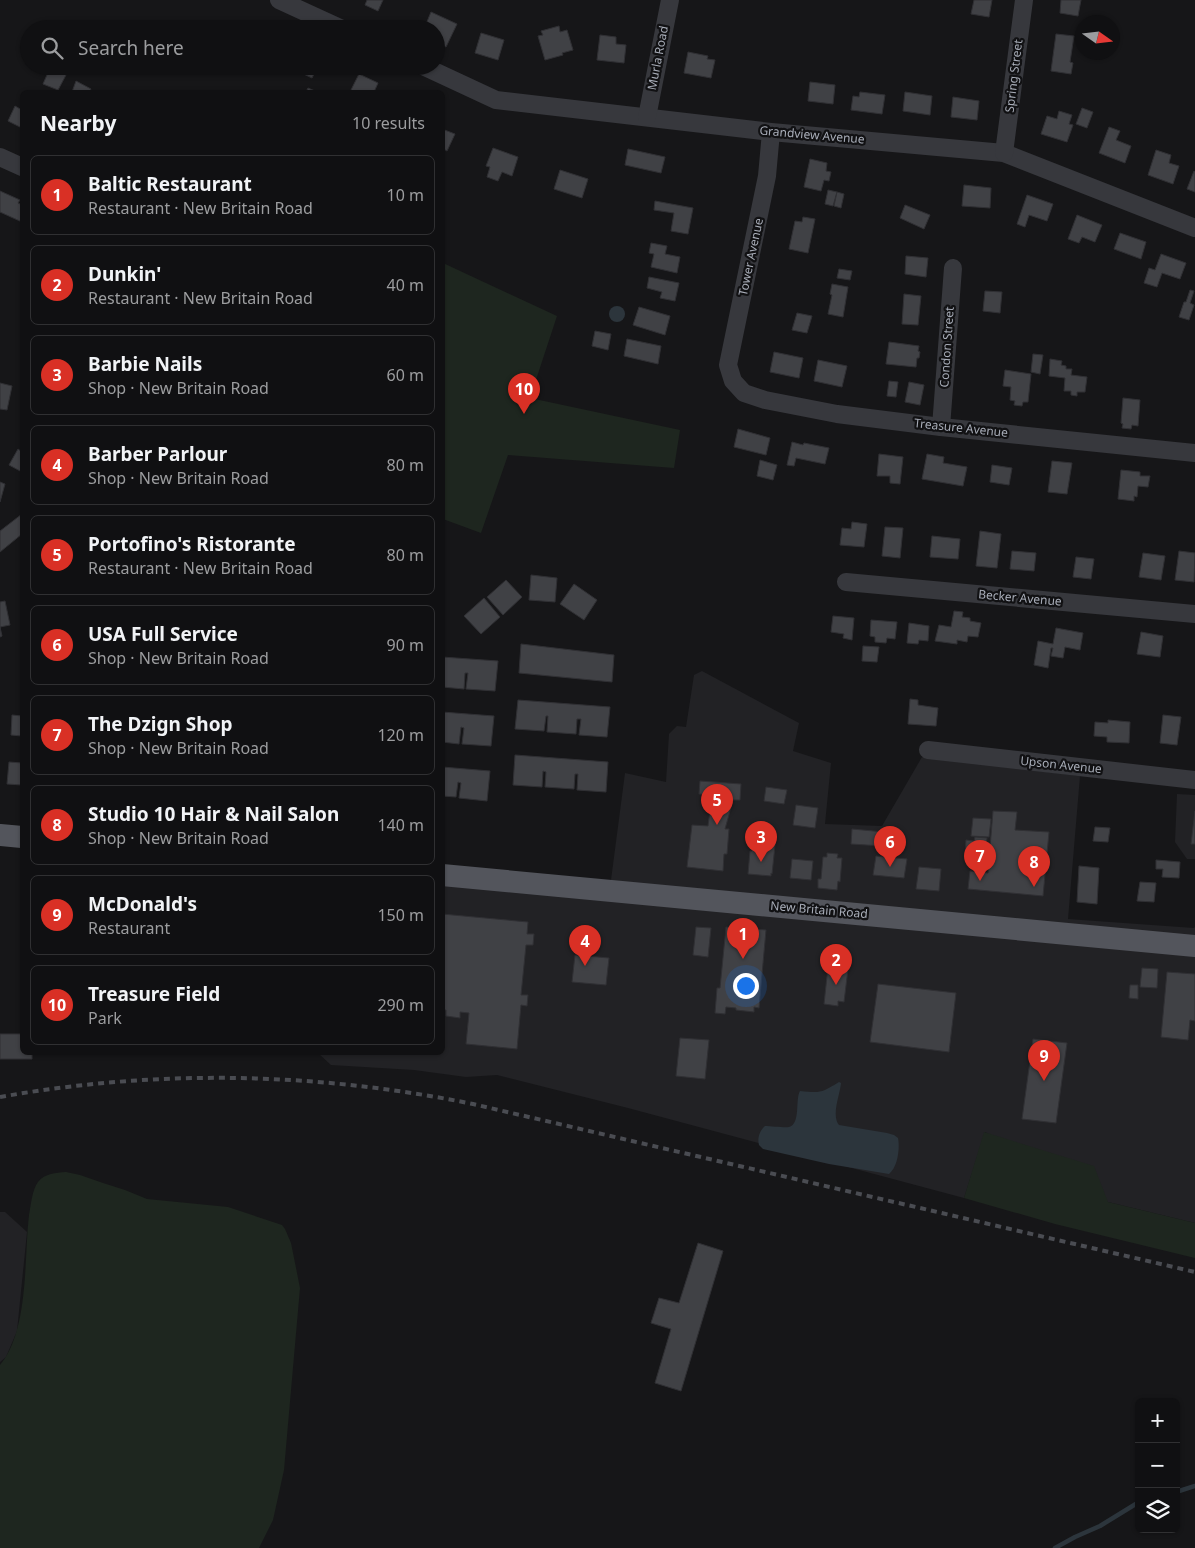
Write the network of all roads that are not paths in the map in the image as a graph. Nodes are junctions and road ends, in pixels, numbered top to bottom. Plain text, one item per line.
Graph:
1 (280, 0) edge
2 (670, 0) edge
3 (1024, 0) edge
4 (323, 20) edge
5 (442, 75) edge
6 (647, 117) junction
7 (771, 132) junction
8 (1004, 153) junction
9 (0, 157) edge
10 (20, 167) edge
11 (1195, 228) edge
12 (953, 268) dead end
13 (733, 382) joint
14 (941, 427) junction
15 (1195, 453) edge
16 (846, 582) dead end
17 (1195, 614) edge
18 (928, 750) dead end
19 (1195, 780) edge
20 (0, 835) edge
21 (20, 838) edge
22 (445, 875) edge
23 (1195, 946) edge

1 - 4 street
2 - 6 street, Murla Road
3 - 8 street, Spring Street
5 - 6 street, Grandview Avenue
6 - 7 street, Grandview Avenue
7 - 8 street, Grandview Avenue
7 - 13 street, Tower Avenue
8 - 11 street, Grandview Avenue
9 - 10 street
12 - 14 street, Condon Street
13 - 14 street, Treasure Avenue
14 - 15 street, Treasure Avenue
16 - 17 street, Becker Avenue
18 - 19 street, Upson Avenue
20 - 21 main road
22 - 23 main road, New Britain Road

